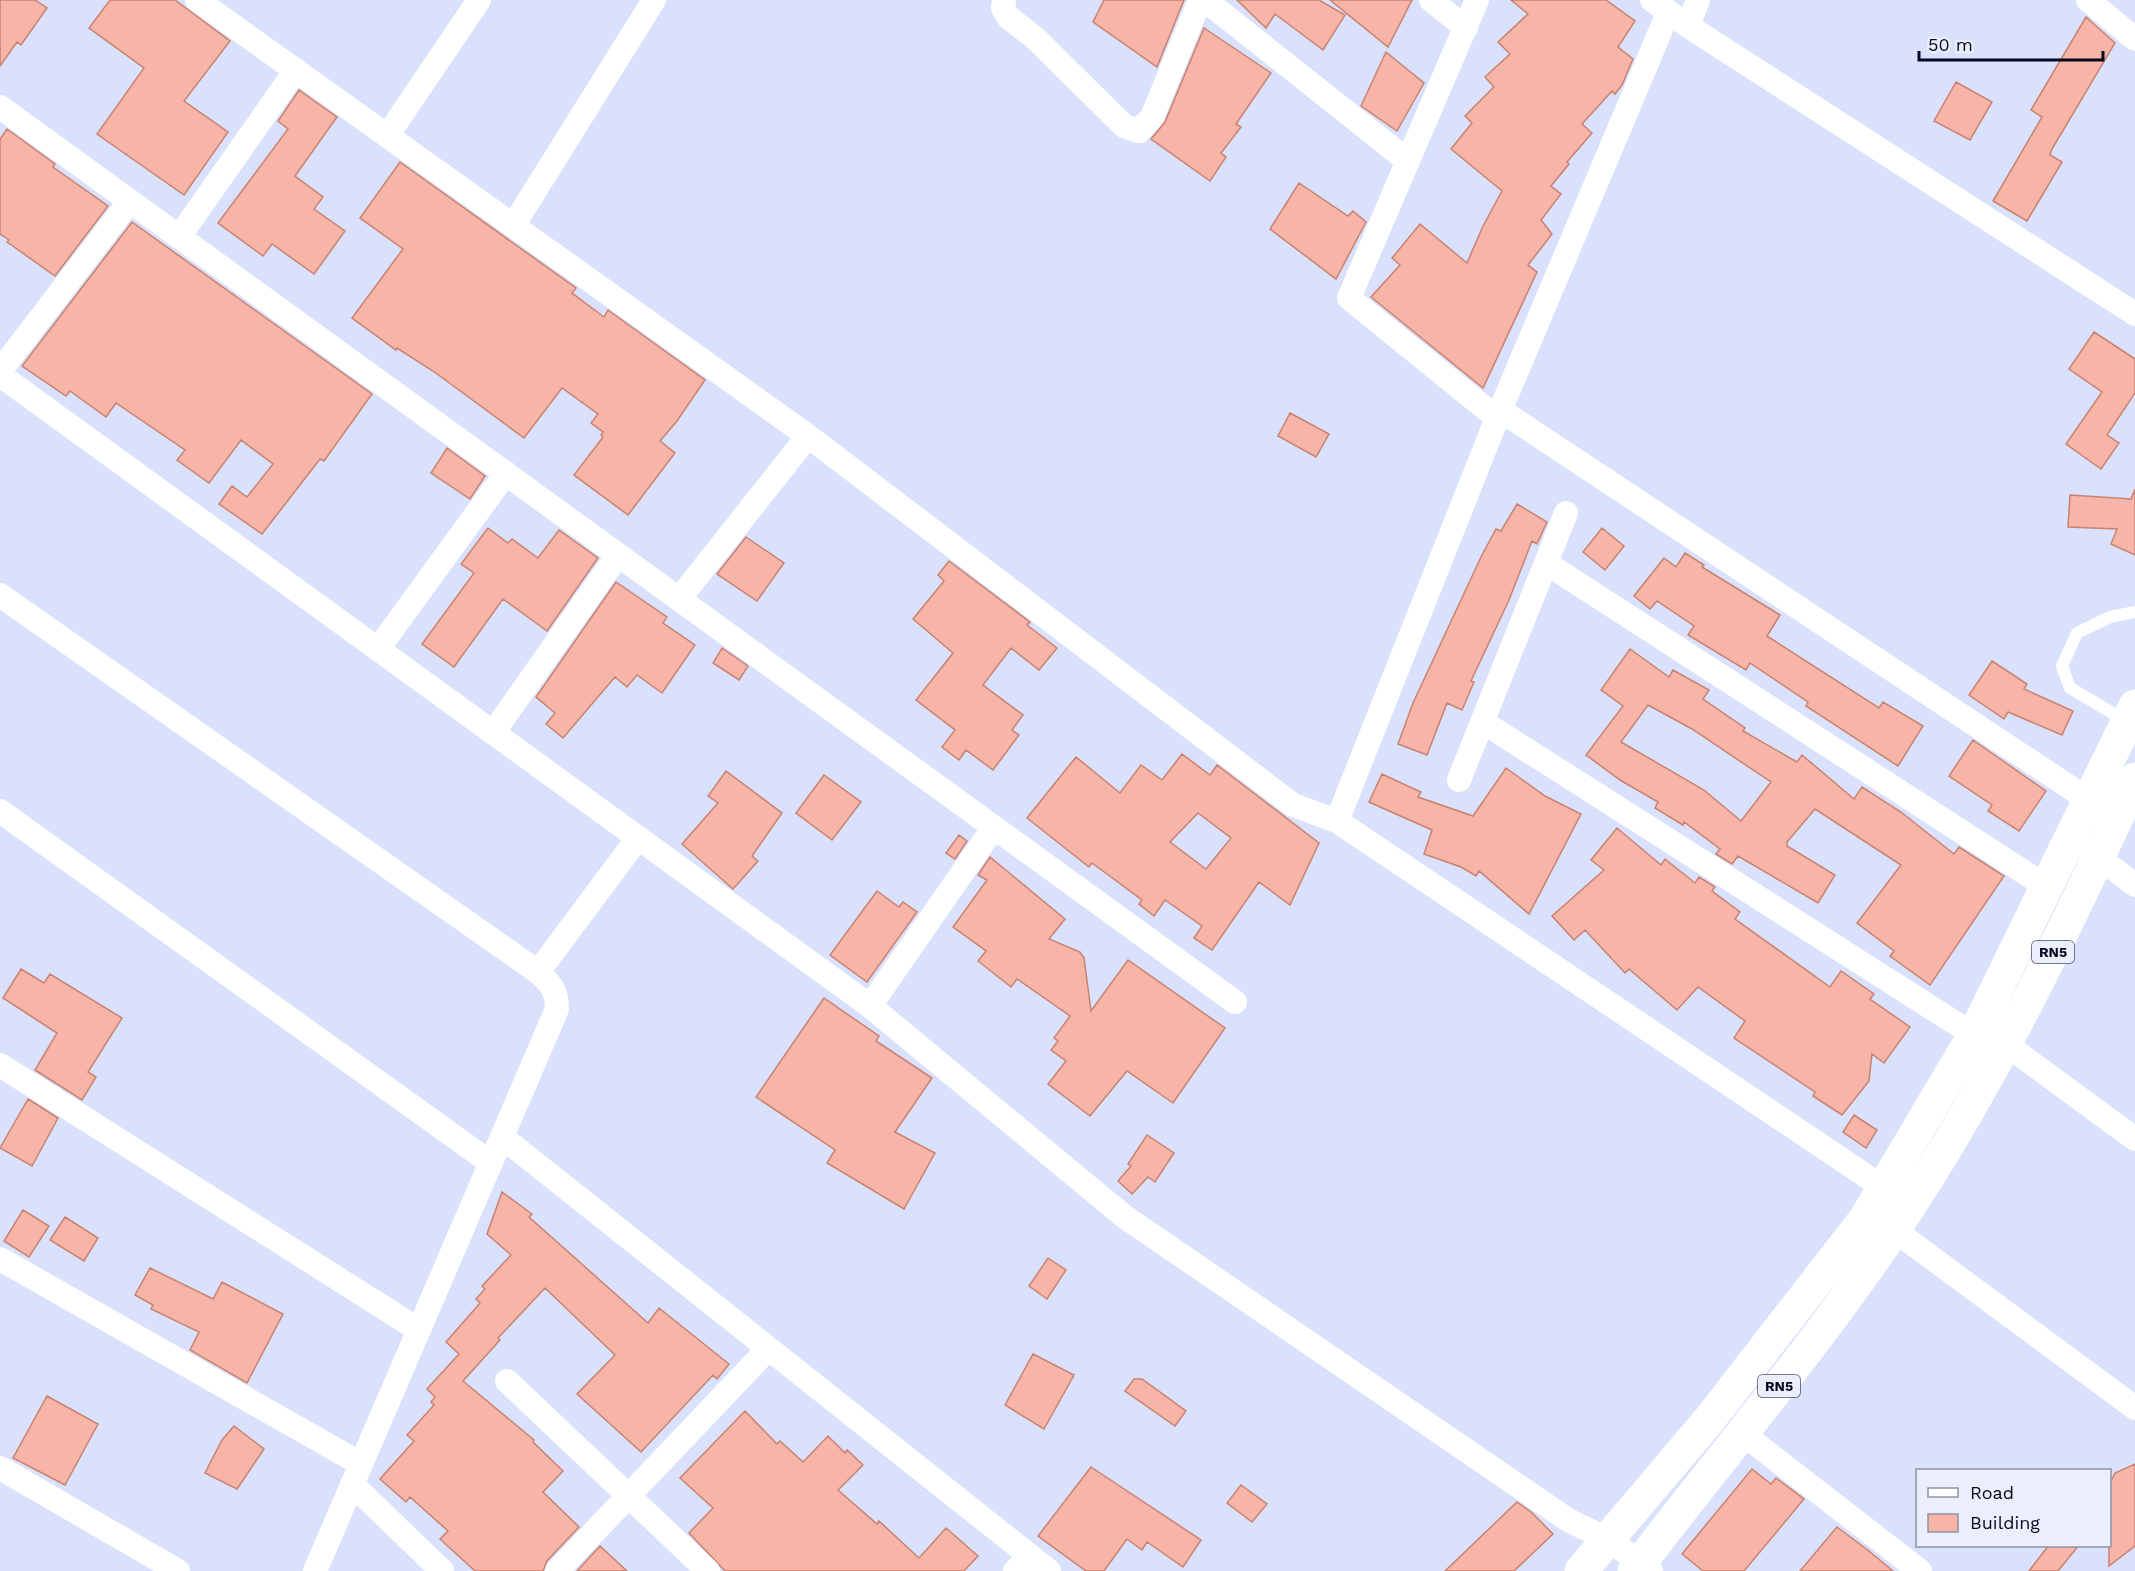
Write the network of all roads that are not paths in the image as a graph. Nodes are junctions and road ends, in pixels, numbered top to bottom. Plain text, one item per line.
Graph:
1 (197, 0) edge
2 (479, 0) edge
3 (654, 0) edge
4 (1004, 0) edge
5 (1203, 0) edge
6 (1431, 0) edge
7 (1477, 0) edge
8 (1698, 0) edge
9 (2088, 0) edge
10 (1669, 13) edge
11 (1466, 28) junction
12 (2135, 39) edge
13 (296, 70) junction
14 (0, 107) edge
15 (387, 136) junction
16 (1408, 161) junction
17 (130, 201) junction
18 (513, 226) junction
19 (179, 237) junction
20 (2135, 315) edge
21 (0, 373) edge
22 (1498, 414) junction
23 (808, 436) junction
24 (506, 473) junction
25 (1566, 513) dead end
26 (618, 555) junction
27 (1546, 563) junction
28 (0, 595) edge
29 (679, 599) junction
30 (2135, 612) edge
31 (378, 649) junction
32 (2131, 714) edge
33 (1483, 722) junction
34 (493, 733) junction
35 (2135, 779) edge
36 (1460, 780) dead end
37 (2089, 800) junction
38 (0, 811) edge
39 (1337, 821) junction
40 (994, 827) junction
41 (2071, 837) junction
42 (638, 838) junction
43 (2098, 858) junction
44 (2135, 885) edge
45 (2047, 887) junction
46 (538, 972) junction
47 (1235, 1002) dead end
48 (870, 1006) junction
49 (1974, 1035) junction
50 (2007, 1045) junction
51 (0, 1065) edge
52 (502, 1137) junction
53 (2135, 1139) edge
54 (491, 1163) junction
55 (1883, 1188) junction
56 (1902, 1217) junction
57 (0, 1259) edge
58 (418, 1330) junction
59 (768, 1349) junction
60 (507, 1381) dead end
61 (2135, 1408) edge
62 (1742, 1433) junction
63 (0, 1468) edge
64 (356, 1474) junction
65 (629, 1496) junction
66 (1609, 1540) junction
67 (1023, 1563) edge
68 (1642, 1568) edge
69 (178, 1571) edge
70 (315, 1571) edge
71 (442, 1571) edge
72 (557, 1571) edge
73 (708, 1571) edge
74 (1049, 1571) edge
75 (1581, 1571) edge
76 (1919, 1571) edge

1 - 13 street
2 - 15 street
3 - 18 street
4 - 5 street
5 - 16 street
6 - 11 street
7 - 11 street
8 - 10 street
9 - 12 street
10 - 20 street
10 - 22 street
11 - 16 street
13 - 15 street
13 - 19 street
14 - 17 street
15 - 18 street
16 - 22 street
17 - 19 street
17 - 21 street
18 - 23 street
19 - 24 street
21 - 31 street
22 - 37 street
22 - 39 street
23 - 29 street
23 - 39 street
24 - 26 street
24 - 31 street
25 - 27 street
26 - 29 street
26 - 34 street
27 - 33 street
27 - 45 street
28 - 46 street
29 - 40 street
30 - 32 lane
31 - 34 street
32 - 37 highway, RN5
33 - 36 street
33 - 49 street
34 - 42 street
35 - 43 highway, RN5
37 - 41 highway, RN5
38 - 54 street
39 - 55 street
40 - 47 street
40 - 48 street
41 - 43 street
41 - 45 highway, RN5
42 - 46 street
42 - 48 street
43 - 44 street
43 - 50 highway, RN5
45 - 49 highway, RN5
46 - 52 street
48 - 66 street
49 - 55 highway, RN5
50 - 53 street
50 - 56 highway, RN5
51 - 58 street
52 - 54 street
52 - 59 street
54 - 58 street
55 - 56 street
55 - 66 highway, RN5
56 - 61 street
56 - 62 highway, RN5
57 - 64 street
58 - 64 street
59 - 65 street
59 - 67 street
60 - 65 street
62 - 68 highway, RN5
62 - 76 street
63 - 69 street
64 - 70 street
64 - 71 street
65 - 72 street
65 - 73 street
66 - 68 street
66 - 75 highway, RN5
67 - 74 street

